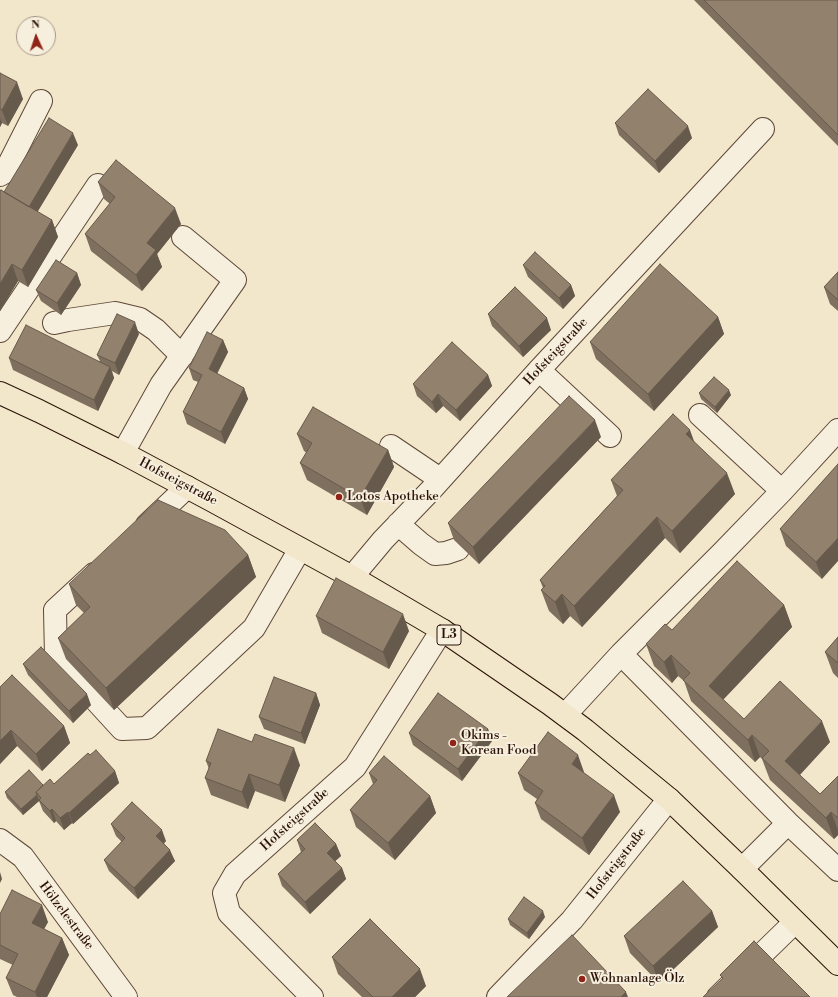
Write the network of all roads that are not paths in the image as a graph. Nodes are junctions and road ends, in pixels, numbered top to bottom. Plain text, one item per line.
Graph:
1 (41, 101) dead end
2 (763, 129) dead end
3 (0, 175) edge
4 (98, 185) dead end
5 (183, 237) dead end
6 (54, 323) dead end
7 (0, 331) edge
8 (182, 356) junction
9 (539, 370) junction
10 (0, 393) edge
11 (700, 415) dead end
12 (838, 430) edge
13 (610, 436) dead end
14 (391, 446) dead end
15 (123, 453) junction
16 (440, 479) junction
17 (187, 487) junction
18 (782, 492) junction
19 (398, 524) junction
20 (130, 540) edge
21 (300, 548) junction
22 (458, 549) edge
23 (107, 562) edge
24 (352, 577) junction
25 (442, 630) junction
26 (621, 654) junction
27 (565, 715) junction
28 (669, 799) junction
29 (788, 823) junction
30 (0, 840) edge
31 (742, 870) junction
32 (838, 870) edge
33 (795, 922) junction
34 (838, 964) edge
35 (126, 997) edge
36 (312, 997) edge
37 (498, 997) edge
38 (718, 997) edge

1 - 3 street
2 - 9 street, Hofsteigstraße
4 - 7 street
5 - 8 street
6 - 8 street
8 - 15 street
9 - 13 street
9 - 16 street, Hofsteigstraße
10 - 15 main road, Hofsteigstraße / L3
11 - 18 street
12 - 18 street
14 - 16 street
15 - 17 main road, Hofsteigstraße / L3
16 - 19 street, Hofsteigstraße
17 - 20 street
17 - 21 main road, Hofsteigstraße / L3
18 - 26 street
19 - 22 street
19 - 24 street, Hofsteigstraße
21 - 23 street
21 - 24 main road, Hofsteigstraße / L3
24 - 25 main road, Hofsteigstraße / L3
25 - 27 main road, Hofsteigstraße / L3
25 - 36 street, Hofsteigstraße
26 - 27 street
26 - 29 street
27 - 28 main road, Hofsteigstraße / L3
28 - 31 main road, Hofsteigstraße / L3
28 - 37 street, Hofsteigstraße
29 - 31 street
29 - 32 street
30 - 35 street, Hölzelestraße
31 - 33 main road, Hofsteigstraße / L3
33 - 34 main road, Hofsteigstraße / L3
33 - 38 street

